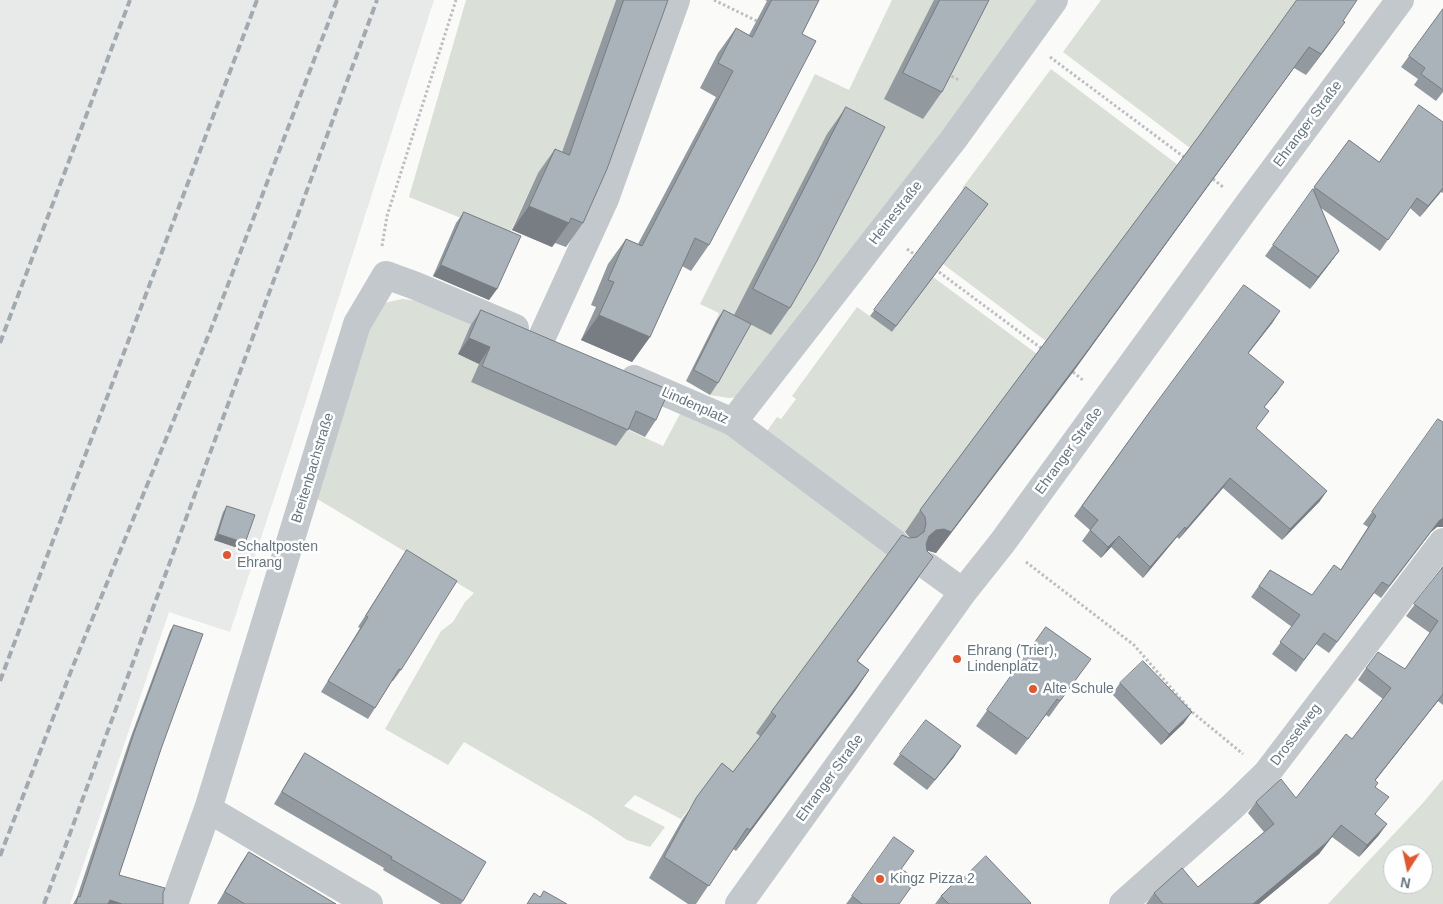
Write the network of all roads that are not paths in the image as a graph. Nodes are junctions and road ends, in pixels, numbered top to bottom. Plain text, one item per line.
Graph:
1 (676, 0) edge
2 (1054, 0) edge
3 (1400, 0) edge
4 (614, 370) edge
5 (733, 422) junction
6 (1443, 542) edge
7 (896, 544) edge
8 (926, 566) edge
9 (963, 592) junction
10 (208, 809) junction
11 (174, 904) edge
12 (369, 904) edge
13 (740, 904) edge
14 (1123, 904) edge

1 - 10 street, Breitenbachstraße
2 - 5 street, Heinestraße
3 - 9 street, Ehranger Straße
4 - 5 street, Lindenplatz
5 - 7 street, Lindenplatz
6 - 14 street, Drosselweg
8 - 9 street
9 - 13 street, Ehranger Straße
10 - 11 street, Breitenbachstraße
10 - 12 street

